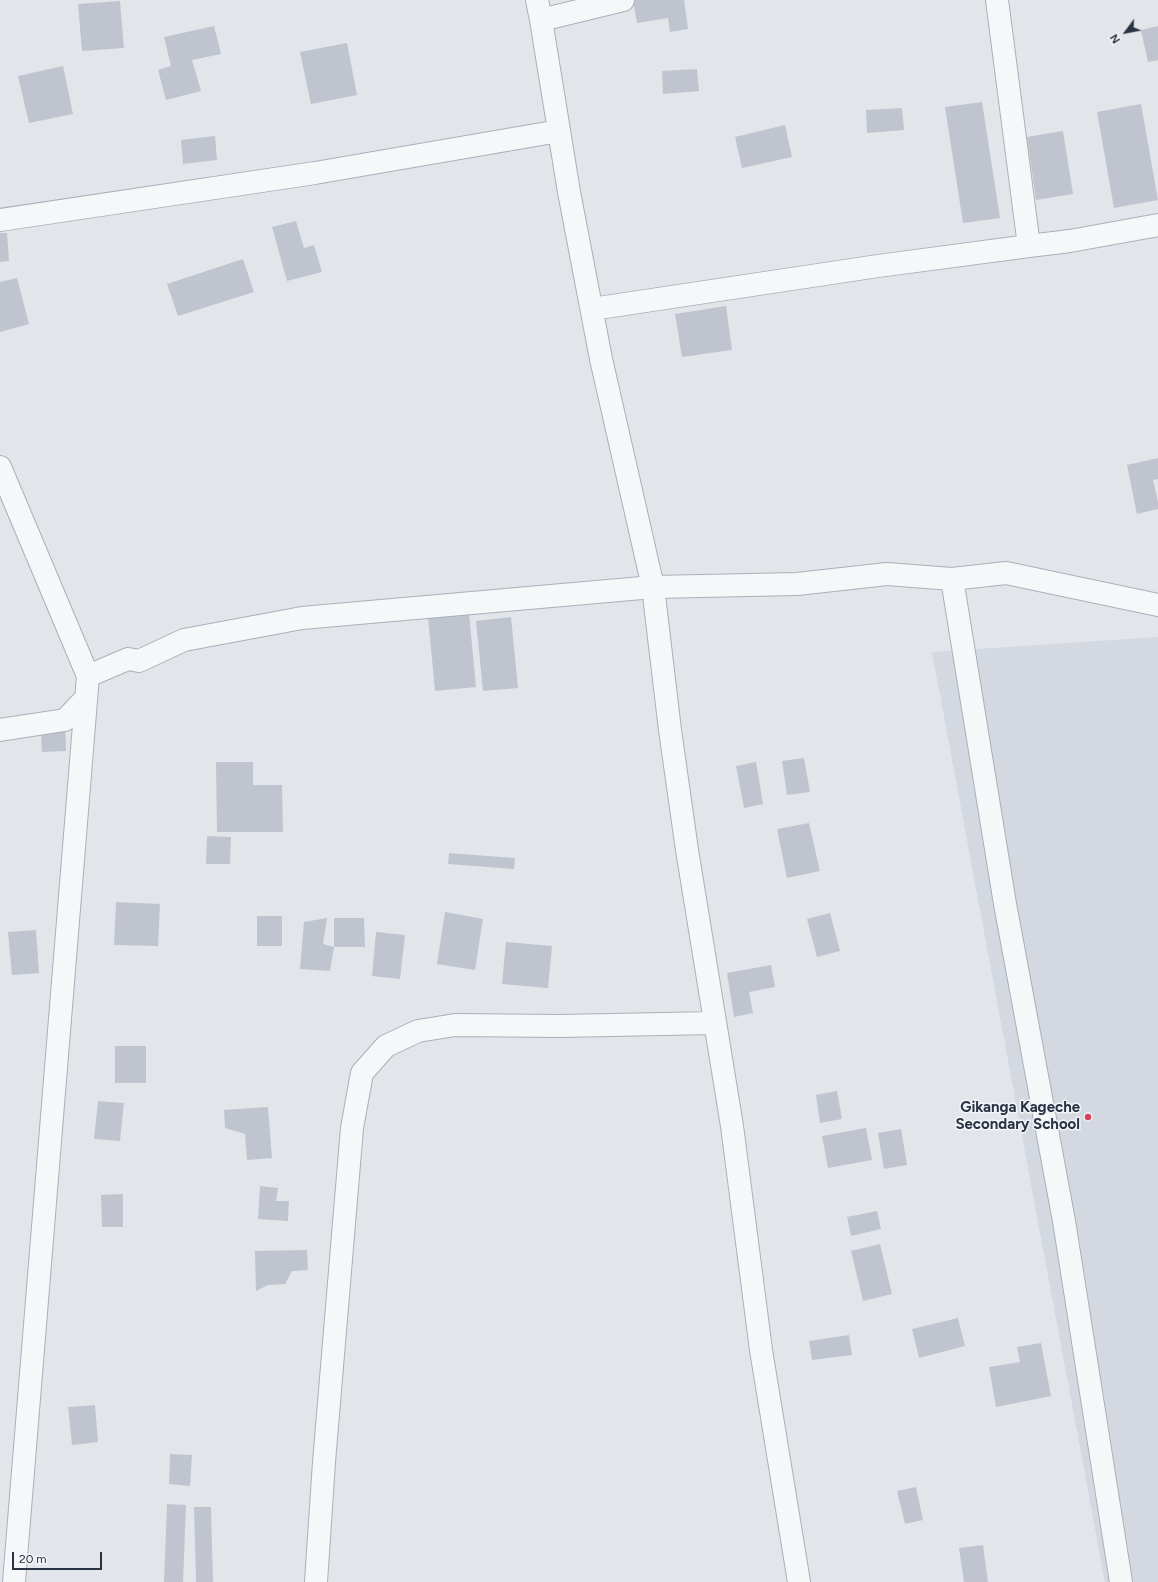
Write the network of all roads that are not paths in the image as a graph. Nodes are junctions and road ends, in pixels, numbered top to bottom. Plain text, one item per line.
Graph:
1 (623, 0) edge
2 (996, 0) edge
3 (539, 10) edge
4 (559, 131) junction
5 (0, 220) edge
6 (1158, 225) edge
7 (1029, 246) junction
8 (592, 309) junction
9 (0, 467) edge
10 (952, 579) junction
11 (654, 587) junction
12 (1158, 605) edge
13 (88, 676) junction
14 (86, 698) junction
15 (0, 730) edge
16 (715, 1023) junction
17 (14, 1582) edge
18 (316, 1582) edge
19 (799, 1582) edge
20 (1120, 1582) edge

1 - 3 street
2 - 7 street
3 - 4 street
4 - 5 street
4 - 8 street
6 - 7 street
7 - 8 street
8 - 11 street
9 - 13 street
10 - 11 street
10 - 12 street
10 - 20 street
11 - 13 street
11 - 16 street
13 - 14 street
14 - 15 street
14 - 17 street
16 - 18 street
16 - 19 street

